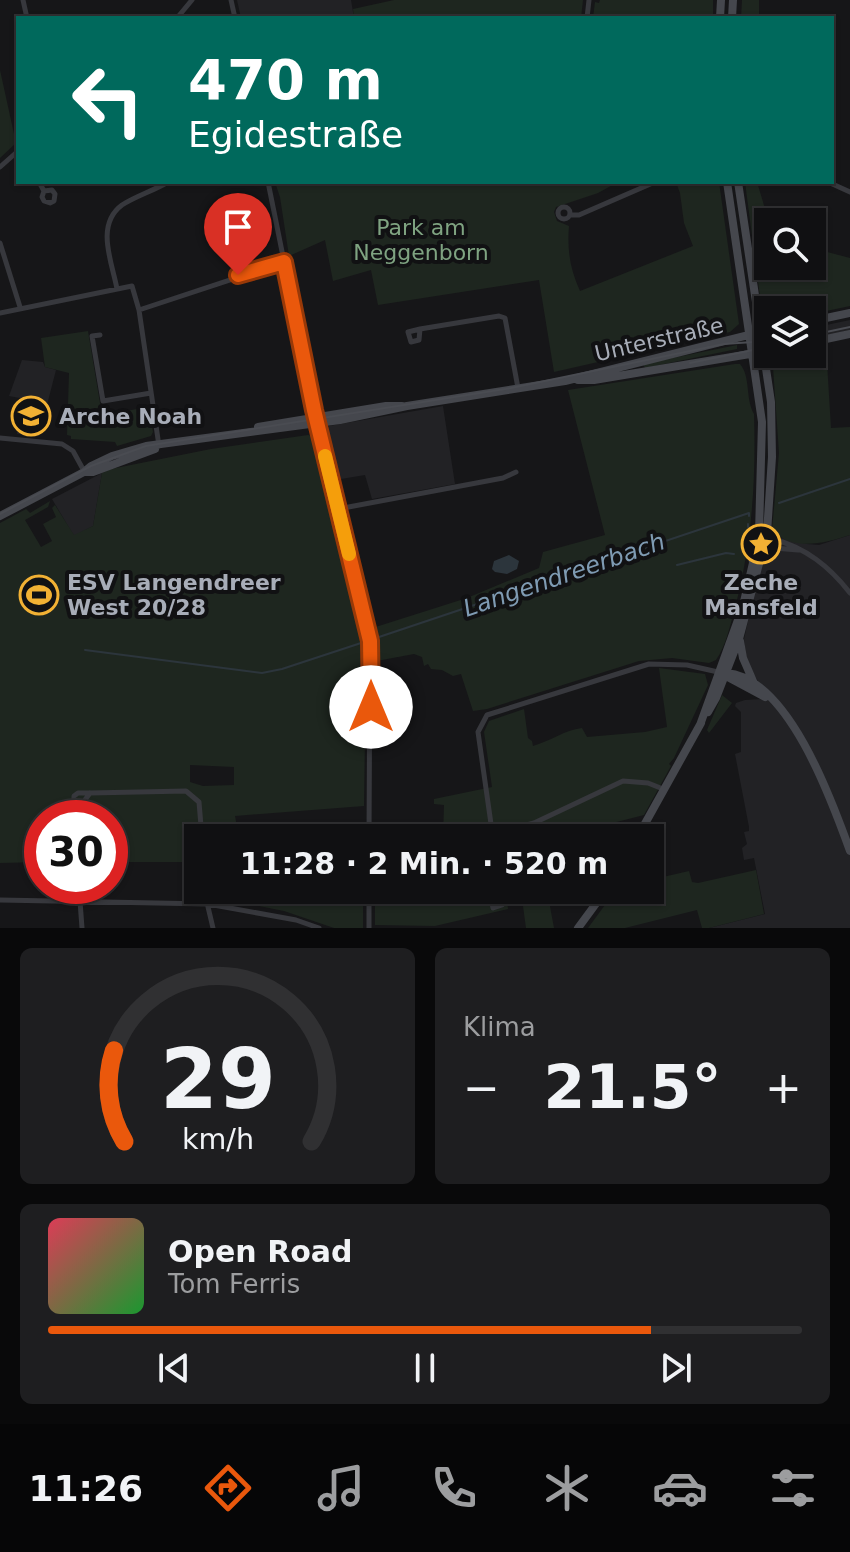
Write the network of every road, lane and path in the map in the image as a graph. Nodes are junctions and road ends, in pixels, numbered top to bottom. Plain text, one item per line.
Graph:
1 (16, 153) edge
2 (0, 167) edge
3 (40, 184) edge
4 (164, 184) edge
5 (268, 184) edge
6 (650, 184) edge
7 (727, 184) edge
8 (738, 184) edge
9 (44, 191) dead end
10 (570, 215) dead end
11 (0, 243) edge
12 (284, 262) junction
13 (117, 289) junction
14 (759, 296) edge
15 (20, 307) junction
16 (139, 310) junction
17 (0, 313) edge
18 (850, 313) edge
19 (826, 318) edge
20 (420, 329) junction
21 (754, 334) edge
22 (850, 334) edge
23 (100, 335) dead end
24 (749, 336) junction
25 (826, 339) edge
26 (753, 353) junction
27 (768, 368) edge
28 (565, 381) junction
29 (518, 389) junction
30 (151, 393) junction
31 (317, 420) junction
32 (0, 438) edge
33 (159, 446) junction
34 (85, 472) junction
35 (516, 472) dead end
36 (338, 509) junction
37 (0, 516) edge
38 (768, 538) junction
39 (758, 554) junction
40 (850, 593) edge
41 (739, 639) junction
42 (724, 674) junction
43 (753, 681) junction
44 (776, 703) junction
45 (665, 790) junction
46 (90, 793) junction
47 (201, 824) edge
48 (369, 824) edge
49 (491, 824) edge
50 (531, 824) edge
51 (645, 824) edge
52 (850, 851) edge
53 (0, 900) edge
54 (24, 900) edge
55 (128, 902) edge
56 (184, 903) edge
57 (80, 904) edge
58 (208, 904) joint
59 (369, 904) edge
60 (596, 904) edge
61 (82, 928) edge
62 (213, 928) edge
63 (319, 928) edge
64 (369, 928) edge
65 (578, 928) edge

1 - 2 street
3 - 9 street
4 - 13 street
5 - 12 street
6 - 10 street
7 - 24 main road
8 - 14 main road
11 - 15 street
12 - 16 street
12 - 31 street
13 - 15 street
13 - 16 street
15 - 17 street
16 - 30 street
18 - 19 main road
20 - 20 street
20 - 29 street
21 - 24 main road, Unterstraße
22 - 25 main road
23 - 30 street
24 - 26 main road
24 - 28 main road, Unterstraße
26 - 28 main road, Unterstraße
26 - 38 main road
27 - 38 main road
28 - 29 main road, Unterstraße
29 - 31 main road, Unterstraße
30 - 33 street
31 - 33 main road, Unterstraße
31 - 36 street
32 - 34 street
33 - 34 main road, Unterstraße
34 - 37 main road, Unterstraße
35 - 36 street
36 - 48 street
38 - 39 main road
38 - 39 main road
38 - 40 street
39 - 41 main road
39 - 42 main road
41 - 42 main road
41 - 43 main road
42 - 43 main road
42 - 44 main road
42 - 45 main road
42 - 49 street
43 - 44 main road
44 - 52 main road
45 - 50 street
45 - 51 main road
46 - 46 street
46 - 47 street
53 - 54 street
55 - 56 street
57 - 61 street
58 - 62 street
58 - 63 street
59 - 64 street
60 - 65 main road

